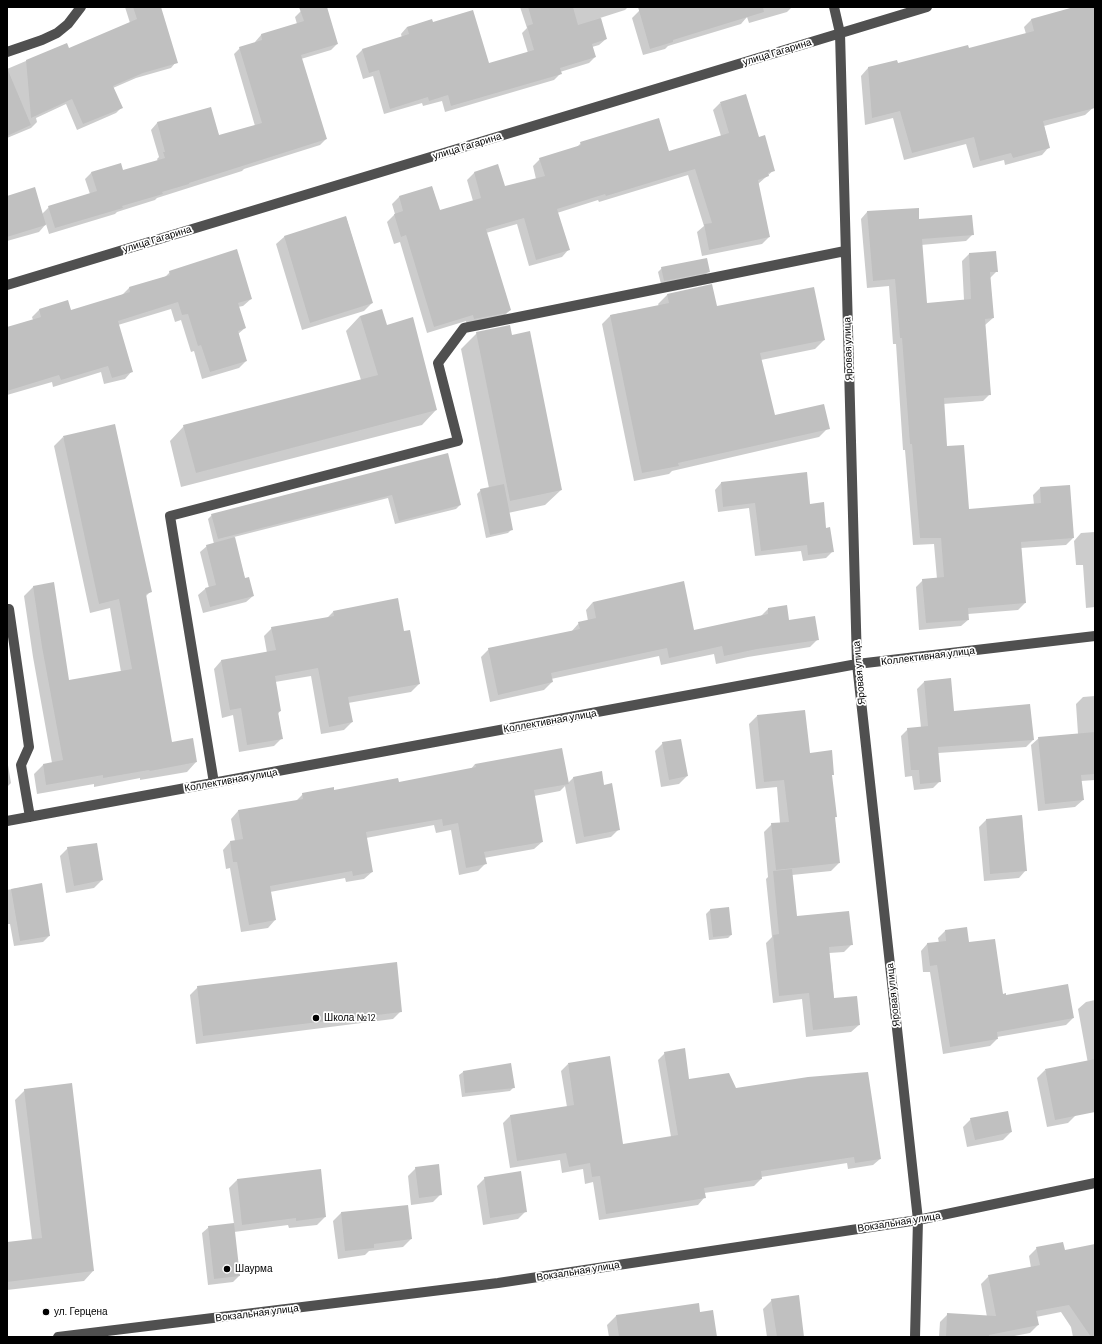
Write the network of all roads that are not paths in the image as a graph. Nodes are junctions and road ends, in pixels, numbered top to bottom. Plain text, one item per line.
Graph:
1 (81, 7) edge
2 (834, 7) edge
3 (927, 7) edge
4 (840, 32) junction
5 (7, 52) edge
6 (845, 250) junction
7 (7, 285) edge
8 (9, 609) dead end
9 (1095, 636) edge
10 (857, 664) junction
11 (214, 783) junction
12 (30, 817) junction
13 (7, 822) edge
14 (1095, 1183) edge
15 (918, 1220) junction
16 (58, 1337) edge
17 (915, 1337) edge

1 - 5 street
2 - 4 street, Яровая улица
3 - 4 street, улица Гагарина
4 - 6 street, Яровая улица
4 - 7 street, улица Гагарина
6 - 10 street, Яровая улица
6 - 11 street
8 - 12 street
9 - 10 street, Коллективная улица
10 - 11 street, Коллективная улица
10 - 15 street, Яровая улица
11 - 12 street, Коллективная улица
12 - 13 street, Коллективная улица
14 - 15 street, Вокзальная улица
15 - 16 street, Вокзальная улица
15 - 17 street, Яровая улица

